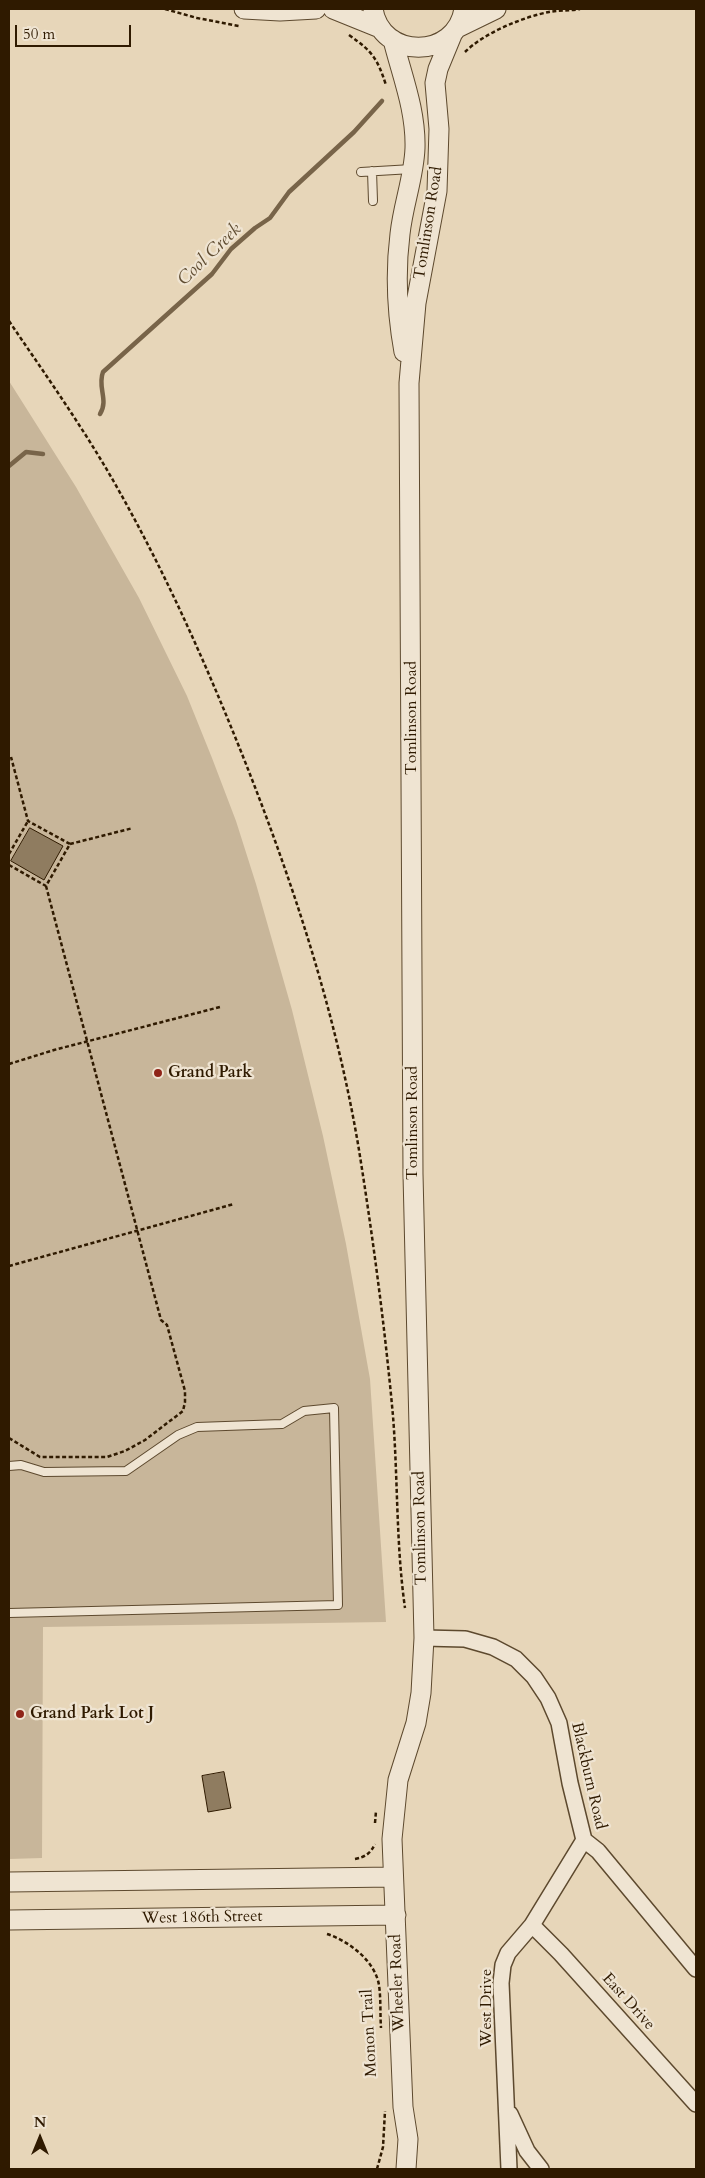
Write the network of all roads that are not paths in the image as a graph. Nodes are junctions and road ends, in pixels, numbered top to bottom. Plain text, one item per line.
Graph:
1 (244, 9) edge
2 (316, 9) edge
3 (333, 9) edge
4 (373, 9) edge
5 (464, 9) edge
6 (496, 9) edge
7 (455, 32) junction
8 (387, 34) junction
9 (412, 169) junction
10 (372, 171) junction
11 (361, 172) dead end
12 (373, 201) dead end
13 (409, 384) junction
14 (9, 1466) edge
15 (9, 1613) edge
16 (424, 1638) junction
17 (584, 1840) junction
18 (393, 1868) junction
19 (9, 1882) edge
20 (396, 1914) junction
21 (9, 1920) edge
22 (532, 1925) junction
23 (696, 1969) edge
24 (696, 2104) edge
25 (394, 2105) junction
26 (507, 2108) junction
27 (393, 2169) edge
28 (406, 2169) edge
29 (509, 2169) edge
30 (541, 2169) edge

1 - 2 street
3 - 8 street
4 - 8 street, Tomlinson Road
5 - 7 street, Tomlinson Road
6 - 7 street
7 - 8 street
7 - 13 street, Tomlinson Road
8 - 9 street, Tomlinson Road
9 - 10 lane
9 - 13 street, Tomlinson Road
10 - 11 lane
10 - 12 lane
13 - 16 street, Tomlinson Road
14 - 15 lane
16 - 17 street, Blackburn Road
16 - 18 street, Tomlinson Road
17 - 22 street, West Drive
17 - 23 street, Blackburn Road
18 - 19 street
18 - 20 street, Wheeler Road
20 - 21 street, West 186th Street
20 - 25 street, Wheeler Road
22 - 24 street, East Drive
22 - 26 street, West Drive
25 - 27 street, Wheeler Road
25 - 28 street, Wheeler Road
26 - 29 street, West Drive
26 - 30 street

